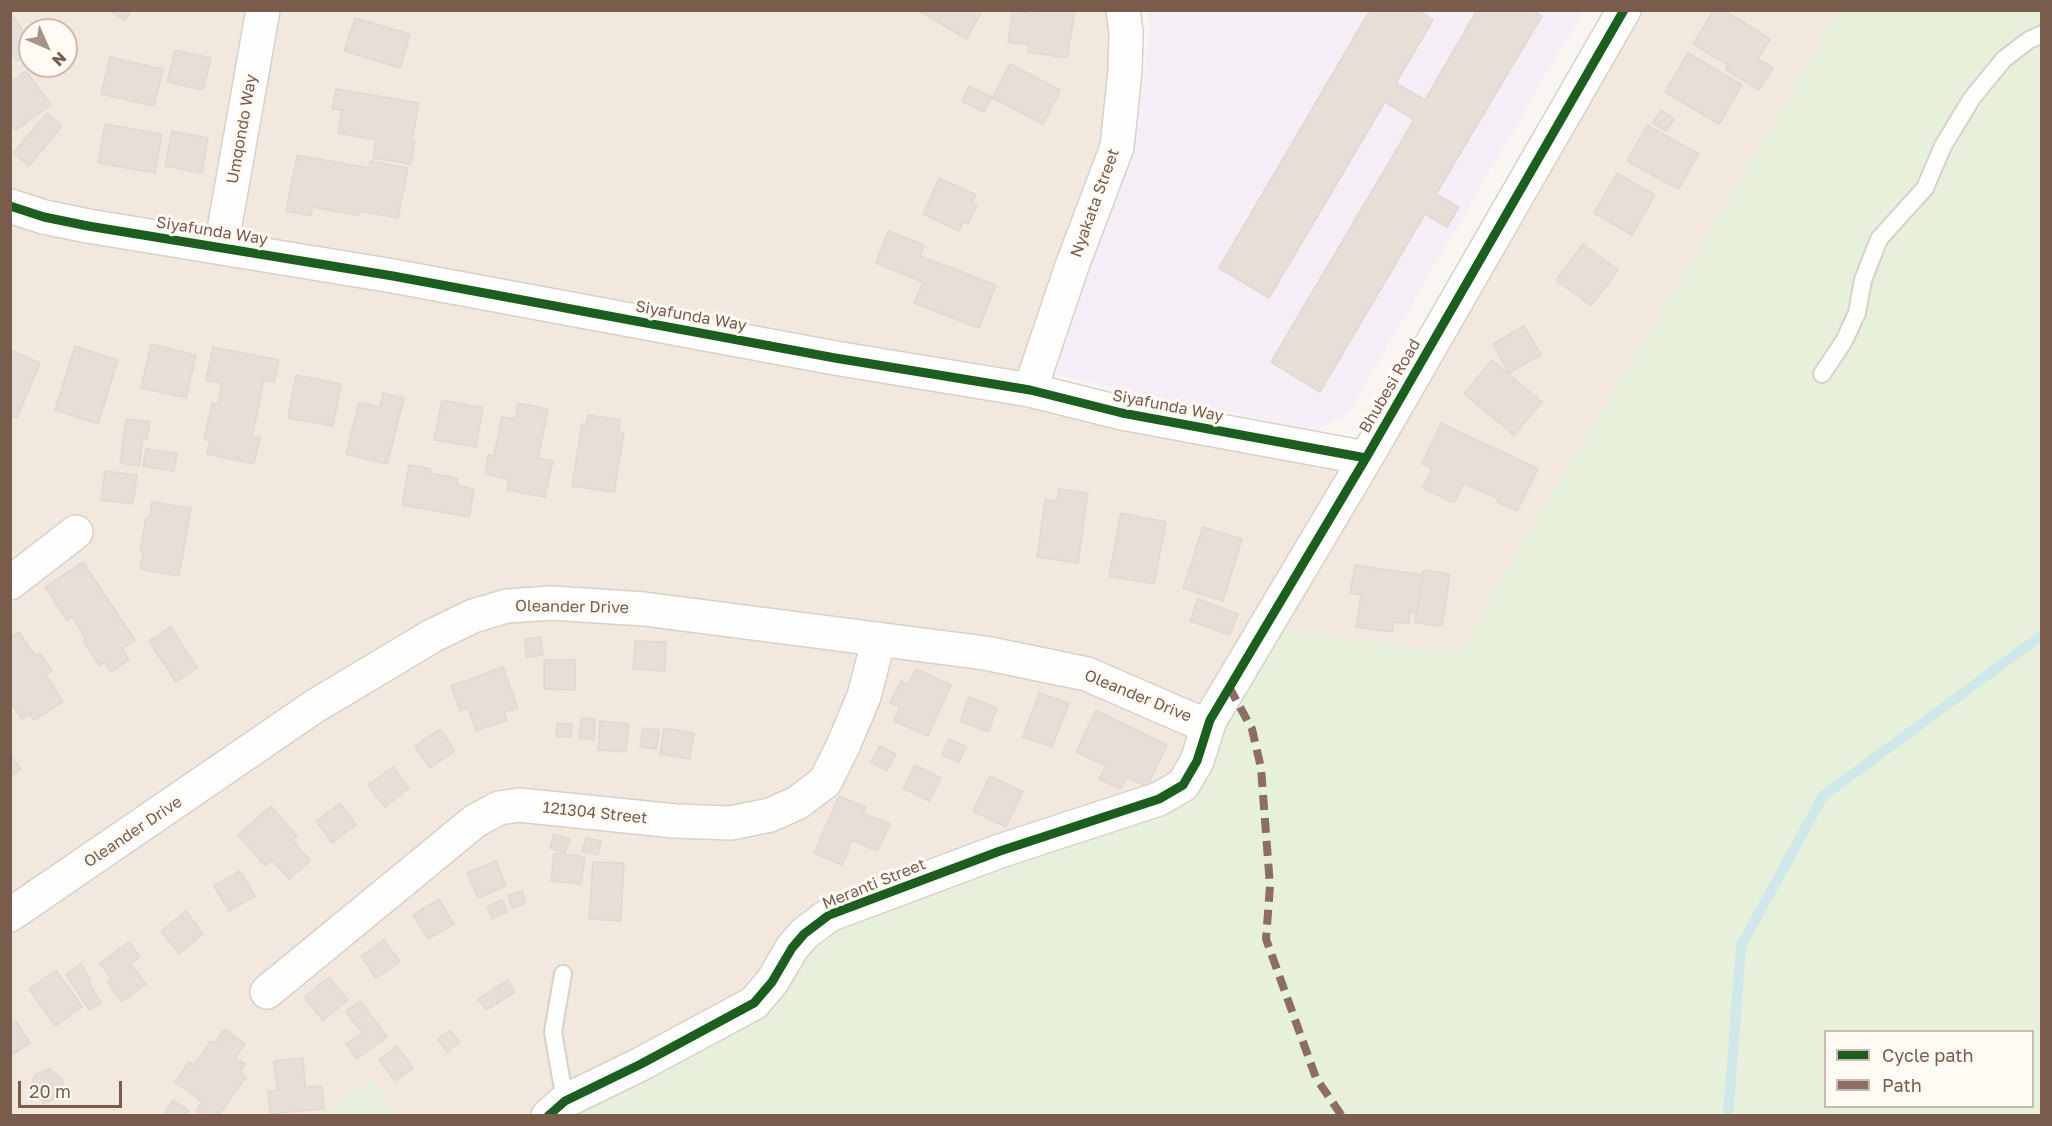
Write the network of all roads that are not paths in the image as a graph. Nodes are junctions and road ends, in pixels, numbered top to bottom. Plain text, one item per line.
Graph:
1 (263, 10) edge
2 (1123, 10) edge
3 (1624, 10) edge
4 (2042, 34) edge
5 (10, 206) edge
6 (221, 247) junction
7 (1822, 374) dead end
8 (1030, 390) junction
9 (1366, 458) junction
10 (76, 532) dead end
11 (10, 584) edge
12 (879, 639) junction
13 (1210, 720) junction
14 (1159, 799) joint
15 (10, 915) edge
16 (562, 974) dead end
17 (267, 992) dead end
18 (557, 1108) edge

1 - 6 street, Umqondo Way
2 - 8 street, Nyakata Street
3 - 9 street, Bhubesi Road
4 - 7 lane
5 - 6 street, Siyafunda Way
6 - 8 street, Siyafunda Way
8 - 9 street, Siyafunda Way
9 - 13 street, Bhubesi Road
10 - 11 street
12 - 13 street, Oleander Drive
12 - 15 street, Oleander Drive
12 - 17 street, 121304 Street
13 - 14 street, Bhubesi Road
14 - 18 street, Meranti Street
16 - 18 lane

